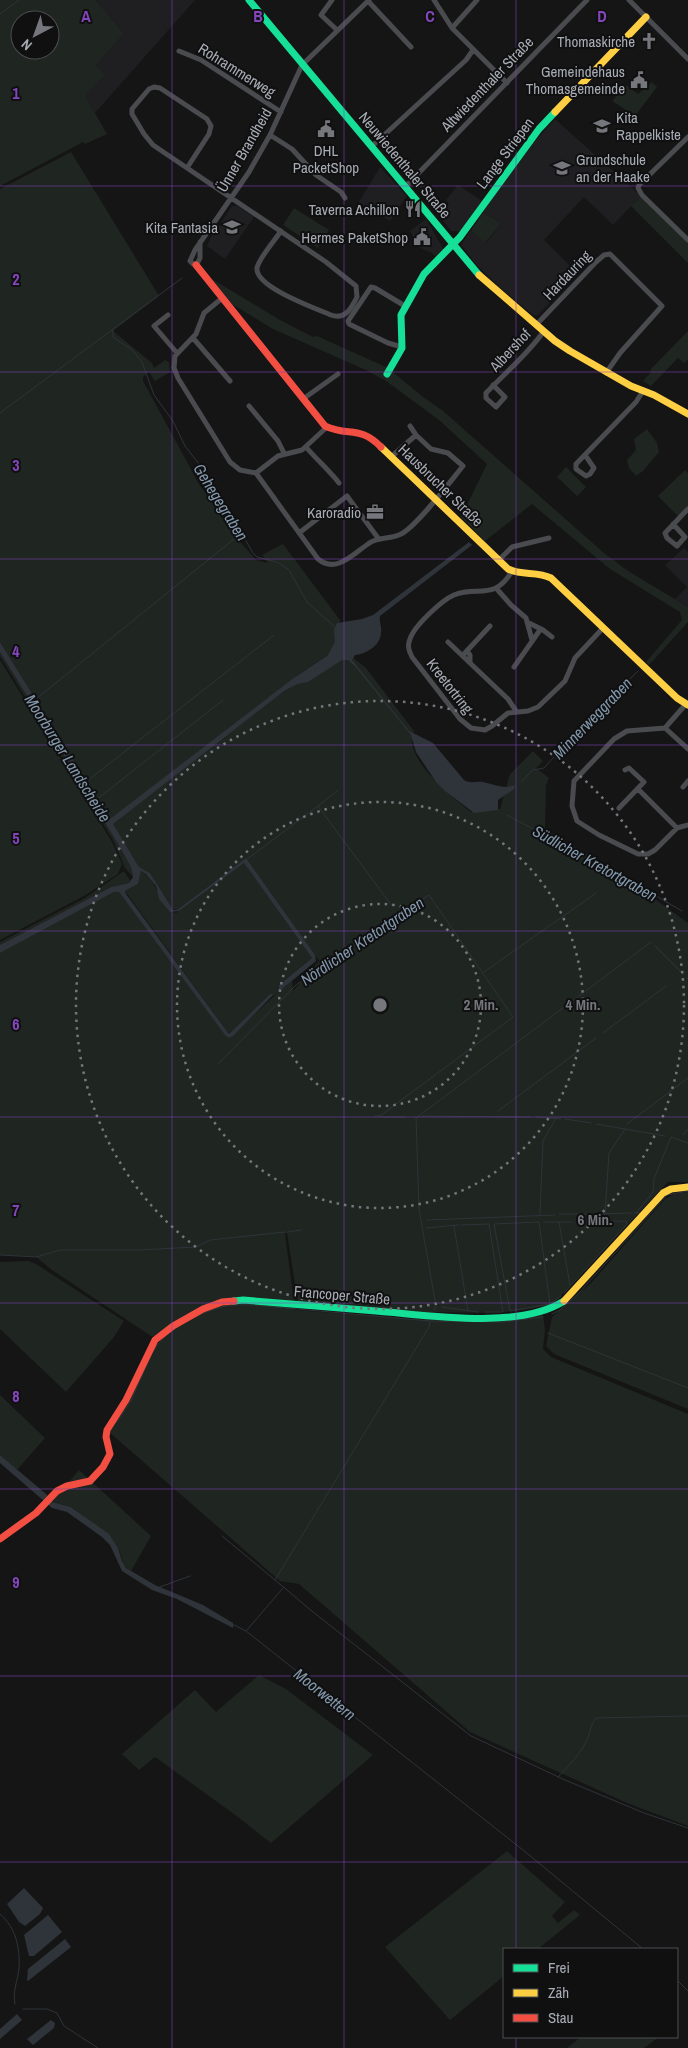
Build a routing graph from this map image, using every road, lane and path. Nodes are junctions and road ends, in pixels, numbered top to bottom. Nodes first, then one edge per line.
1 (249, 0) edge
2 (368, 0) edge
3 (434, 0) edge
4 (477, 0) edge
5 (587, 0) edge
6 (629, 0) edge
7 (331, 1) edge
8 (646, 17) junction
9 (452, 28) junction
10 (337, 30) junction
11 (411, 47) dead end
12 (179, 50) dead end
13 (473, 50) junction
14 (687, 56) edge
15 (302, 65) junction
16 (507, 83) junction
17 (281, 112) junction
18 (270, 135) junction
19 (688, 136) edge
20 (372, 147) junction
21 (187, 168) junction
22 (406, 186) junction
23 (232, 198) junction
24 (345, 198) dead end
25 (281, 231) junction
26 (688, 240) edge
27 (200, 242) junction
28 (454, 245) junction
29 (196, 265) junction
30 (221, 299) junction
31 (405, 306) junction
32 (168, 315) dead end
33 (536, 325) junction
34 (544, 331) junction
35 (193, 338) junction
36 (402, 347) junction
37 (177, 353) junction
38 (607, 371) junction
39 (338, 374) dead end
40 (387, 374) dead end
41 (230, 381) dead end
42 (494, 385) dead end
43 (643, 391) junction
44 (303, 399) junction
45 (249, 406) dead end
46 (688, 414) edge
47 (688, 418) edge
48 (410, 426) dead end
49 (327, 427) junction
50 (416, 435) junction
51 (306, 447) junction
52 (284, 454) junction
53 (584, 455) dead end
54 (391, 457) junction
55 (256, 473) junction
56 (339, 483) dead end
57 (436, 500) junction
58 (688, 509) edge
59 (673, 524) dead end
60 (300, 534) junction
61 (378, 538) junction
62 (549, 538) dead end
63 (499, 560) junction
64 (512, 571) junction
65 (496, 588) junction
66 (528, 623) junction
67 (490, 626) dead end
68 (604, 628) junction
69 (540, 630) junction
70 (552, 638) dead end
71 (532, 640) junction
72 (448, 642) dead end
73 (465, 653) junction
74 (514, 667) dead end
75 (687, 704) edge
76 (516, 711) junction
77 (665, 728) junction
78 (688, 749) edge
79 (625, 770) dead end
80 (688, 781) edge
81 (683, 787) dead end
82 (638, 789) junction
83 (619, 808) dead end
84 (688, 825) edge
85 (677, 828) junction
86 (688, 1187) edge
87 (0, 1539) edge

1 - 15 street, Neuwiedenthaler Straße
2 - 10 street
2 - 11 street
3 - 9 street
4 - 9 street
5 - 16 street, Altwiedenthaler Straße
6 - 8 street
7 - 10 street
8 - 14 street
8 - 28 street, Lange Striepen
9 - 13 street
10 - 15 street
12 - 17 street, Rohrammerweg
13 - 16 street
13 - 20 street
15 - 17 street, Ünner Brandheid
15 - 20 street, Neuwiedenthaler Straße
16 - 22 street, Altwiedenthaler Straße
17 - 18 street, Ünner Brandheid
18 - 23 street, Ünner Brandheid
18 - 24 street
19 - 26 street
20 - 22 street, Neuwiedenthaler Straße
21 - 21 street
21 - 23 street
22 - 28 street, Neuwiedenthaler Straße
23 - 25 street
23 - 27 street, Ünner Brandheid
25 - 25 street
27 - 29 street, Ünner Brandheid
27 - 29 street, Ünner Brandheid
28 - 31 street, Lange Striepen
28 - 33 street, Neuwiedenthaler Straße
29 - 30 street
30 - 35 street
30 - 44 street
31 - 36 street
31 - 36 street
32 - 37 street
33 - 34 street, Neuwiedenthaler Straße
33 - 38 street, Hardauring
34 - 38 street, Neuwiedenthaler Straße
34 - 42 street, Albershof
35 - 37 street
35 - 41 street
36 - 40 street
37 - 55 street
38 - 43 street, Neuwiedenthaler Straße
39 - 44 street
43 - 46 street, Neuwiedenthaler Straße
43 - 47 street, Neuwiedenthaler Straße
43 - 53 street
44 - 49 street
45 - 52 street
48 - 50 street
49 - 51 street
49 - 54 street, Hausbrucher Straße
50 - 54 street
50 - 57 street
51 - 52 street
51 - 56 street
52 - 55 street
54 - 57 street, Hausbrucher Straße
55 - 60 street
57 - 61 street
57 - 63 street, Hausbrucher Straße
58 - 59 street
60 - 61 street
60 - 61 street
62 - 63 street
63 - 64 street, Hausbrucher Straße
64 - 65 street
64 - 68 street
65 - 66 street
65 - 76 street, Kreetortring
66 - 69 street
66 - 71 street
67 - 73 street
68 - 75 street
68 - 76 street, Kreetortring
69 - 70 street
69 - 71 street
71 - 74 street
72 - 73 street
73 - 76 street
75 - 77 street
77 - 78 street
77 - 85 street
79 - 82 street
80 - 81 street
82 - 83 street
82 - 85 street
84 - 85 street
86 - 87 street, Francoper Straße

